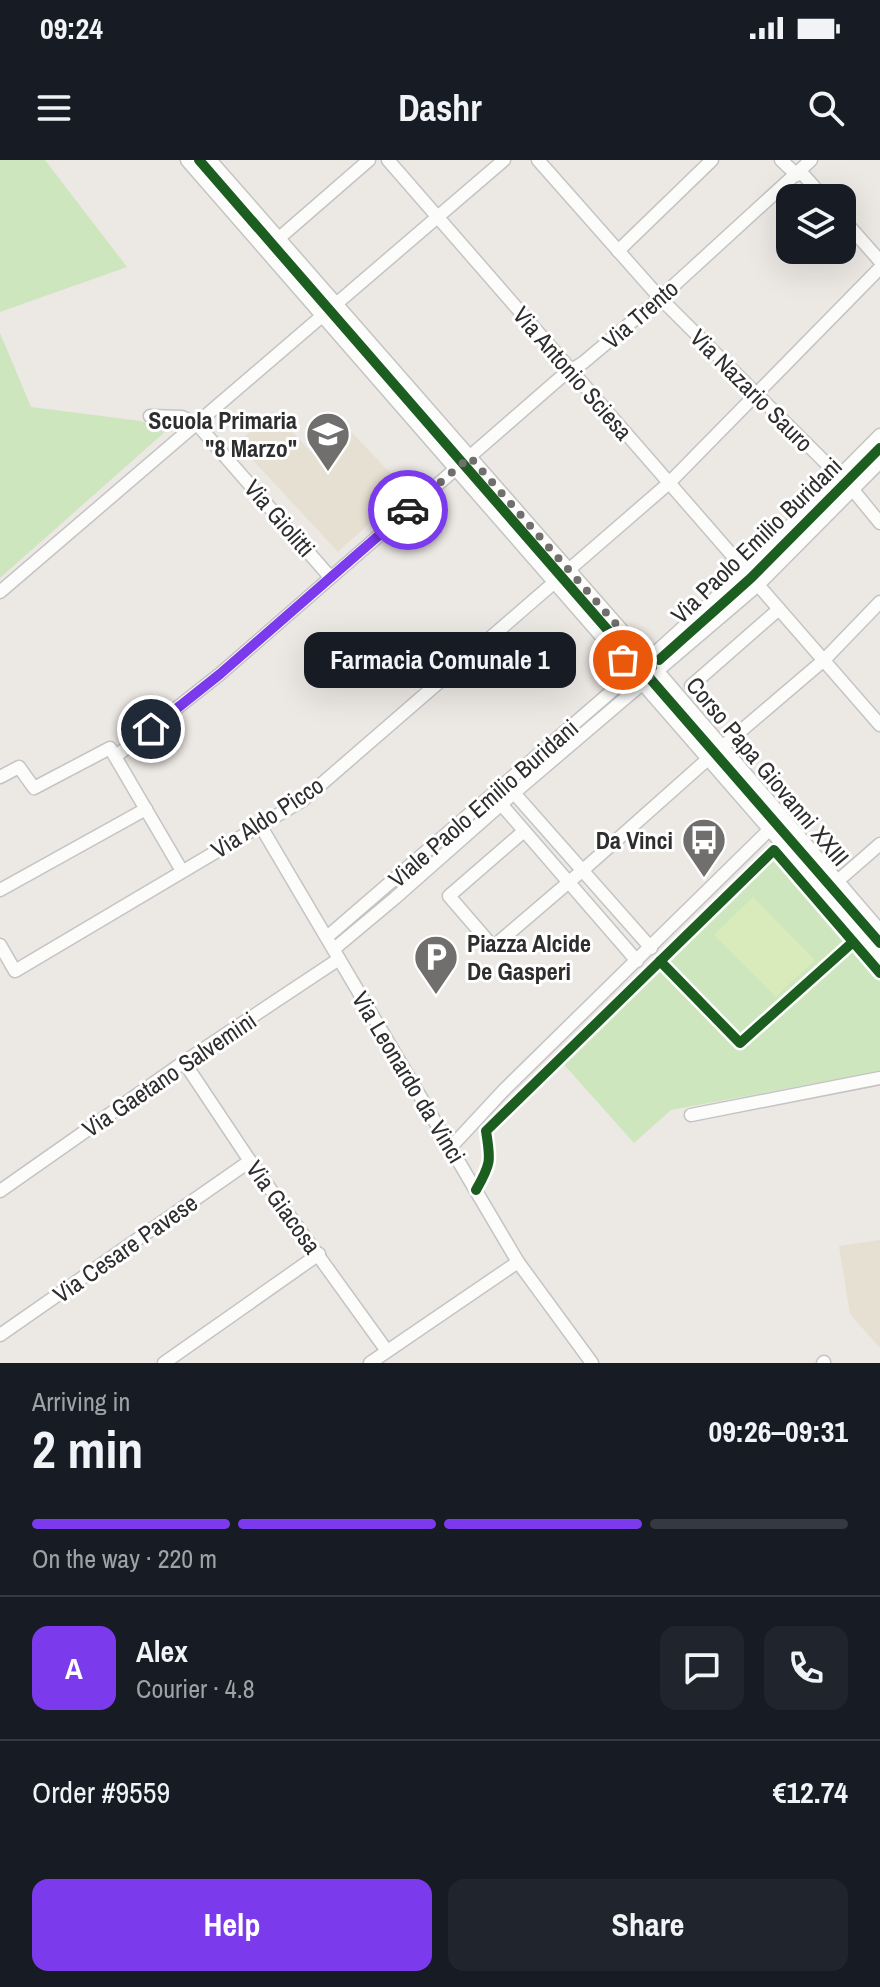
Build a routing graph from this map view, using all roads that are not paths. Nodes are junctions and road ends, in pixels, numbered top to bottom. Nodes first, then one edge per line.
1 (188, 160) edge
2 (209, 160) edge
3 (369, 160) edge
4 (388, 160) edge
5 (504, 160) edge
6 (538, 160) edge
7 (712, 160) edge
8 (781, 160) edge
9 (811, 160) edge
10 (798, 173) junction
11 (809, 184) edge
12 (438, 217) junction
13 (856, 234) edge
14 (278, 239) junction
15 (618, 251) junction
16 (880, 261) edge
17 (880, 268) edge
18 (660, 298) junction
19 (336, 305) junction
20 (324, 316) junction
21 (571, 370) junction
22 (755, 394) junction
23 (150, 416) dead end
24 (197, 424) junction
25 (880, 435) edge
26 (880, 462) edge
27 (463, 463) junction
28 (839, 477) junction
29 (669, 483) junction
30 (853, 490) junction
31 (880, 523) edge
32 (568, 570) junction
33 (745, 571) junction
34 (330, 577) junction
35 (555, 582) junction
36 (758, 585) junction
37 (0, 592) edge
38 (880, 602) edge
39 (779, 609) junction
40 (824, 660) junction
41 (652, 665) junction
42 (638, 677) junction
43 (691, 686) dead end
44 (880, 725) edge
45 (721, 748) junction
46 (113, 752) junction
47 (709, 758) junction
48 (0, 777) edge
49 (514, 793) junction
50 (501, 804) junction
51 (146, 809) junction
52 (260, 825) junction
53 (770, 829) junction
54 (524, 831) junction
55 (880, 844) edge
56 (583, 870) junction
57 (182, 871) junction
58 (568, 882) junction
59 (830, 887) junction
60 (0, 890) edge
61 (880, 932) edge
62 (0, 945) edge
63 (333, 948) junction
64 (651, 948) junction
65 (880, 955) edge
66 (4, 960) edge
67 (637, 961) junction
68 (184, 1062) junction
69 (880, 1078) edge
70 (691, 1115) dead end
71 (451, 1147) junction
72 (250, 1161) junction
73 (0, 1191) edge
74 (319, 1254) junction
75 (518, 1262) junction
76 (0, 1335) edge
77 (387, 1351) junction
78 (164, 1363) edge
79 (370, 1363) edge
80 (592, 1363) edge

1 - 20 street
2 - 14 street
3 - 14 street
4 - 12 street, Via Antonio Sciesa
5 - 12 street
6 - 15 street, Via Nazario Sauro
7 - 15 street
8 - 10 street
9 - 10 street, Via Trento
10 - 11 street
10 - 18 street, Via Trento
12 - 19 street
12 - 21 street, Via Antonio Sciesa
13 - 16 street
14 - 19 street
15 - 18 street, Via Nazario Sauro
17 - 22 street, Via Aldo Picco
18 - 21 street, Via Trento
18 - 22 street, Via Nazario Sauro
19 - 20 street
19 - 27 street
20 - 24 street
20 - 27 street
21 - 27 street, Via Trento
21 - 29 street, Via Antonio Sciesa
22 - 28 street, Via Nazario Sauro
22 - 29 street, Via Aldo Picco
23 - 24 street
24 - 34 street, Via Giolitti
24 - 37 street
25 - 28 street, Viale Paolo Emilio Buridani
26 - 30 street, Via Paolo Emilio Buridani
27 - 32 street, Corso Papa Giovanni XXIII
27 - 34 street, Via Trento
27 - 35 street, Corso Papa Giovanni XXIII
28 - 30 street, Via Nazario Sauro
28 - 33 street, Viale Paolo Emilio Buridani
29 - 32 street, Via Aldo Picco
29 - 33 street, Via Antonio Sciesa
30 - 31 street, Via Nazario Sauro
30 - 36 street, Via Paolo Emilio Buridani
32 - 35 street, Via Aldo Picco
32 - 41 street, Corso Papa Giovanni XXIII
33 - 36 street, Via Antonio Sciesa
33 - 41 street, Viale Paolo Emilio Buridani
34 - 46 street, Via Trento
35 - 42 street, Corso Papa Giovanni XXIII
35 - 52 street, Via Aldo Picco
36 - 39 street, Via Antonio Sciesa
36 - 41 street, Viale Paolo Emilio Buridani
38 - 40 street
39 - 40 street, Via Antonio Sciesa
39 - 43 street
40 - 44 street, Via Antonio Sciesa
40 - 45 street
41 - 42 street, Viale Paolo Emilio Buridani
41 - 45 street, Corso Papa Giovanni XXIII
42 - 47 street, Corso Papa Giovanni XXIII
42 - 49 street, Viale Paolo Emilio Buridani
42 - 63 street, Viale Paolo Emilio Buridani
45 - 47 street
45 - 59 street, Corso Papa Giovanni XXIII
46 - 48 street, Via Trento
46 - 51 street
47 - 53 street, Corso Papa Giovanni XXIII
47 - 56 street
49 - 50 street, Viale Paolo Emilio Buridani
49 - 56 street
50 - 54 street
50 - 63 street, Viale Paolo Emilio Buridani
51 - 57 street
51 - 60 street
52 - 57 street, Via Aldo Picco
52 - 63 street, Via Leonardo da Vinci
53 - 59 street, Corso Papa Giovanni XXIII
53 - 64 street
54 - 58 street
54 - 58 street
55 - 59 street
56 - 58 street
56 - 64 street
57 - 66 street, Via Aldo Picco
58 - 67 street
59 - 61 street, Corso Papa Giovanni XXIII
59 - 65 street, Corso Papa Giovanni XXIII
62 - 66 street, Via Aldo Picco
63 - 68 street, Via Gaetano Salvemini
63 - 71 street, Via Leonardo da Vinci
64 - 67 street
67 - 71 street
68 - 72 street, Via Giacosa
68 - 73 street, Via Gaetano Salvemini
69 - 70 street
71 - 75 street, Via Leonardo da Vinci
72 - 74 street, Via Giacosa
72 - 76 street, Via Cesare Pavese
74 - 77 street, Via Giacosa
74 - 78 street
75 - 77 street
75 - 80 street, Via Leonardo da Vinci
77 - 79 street

